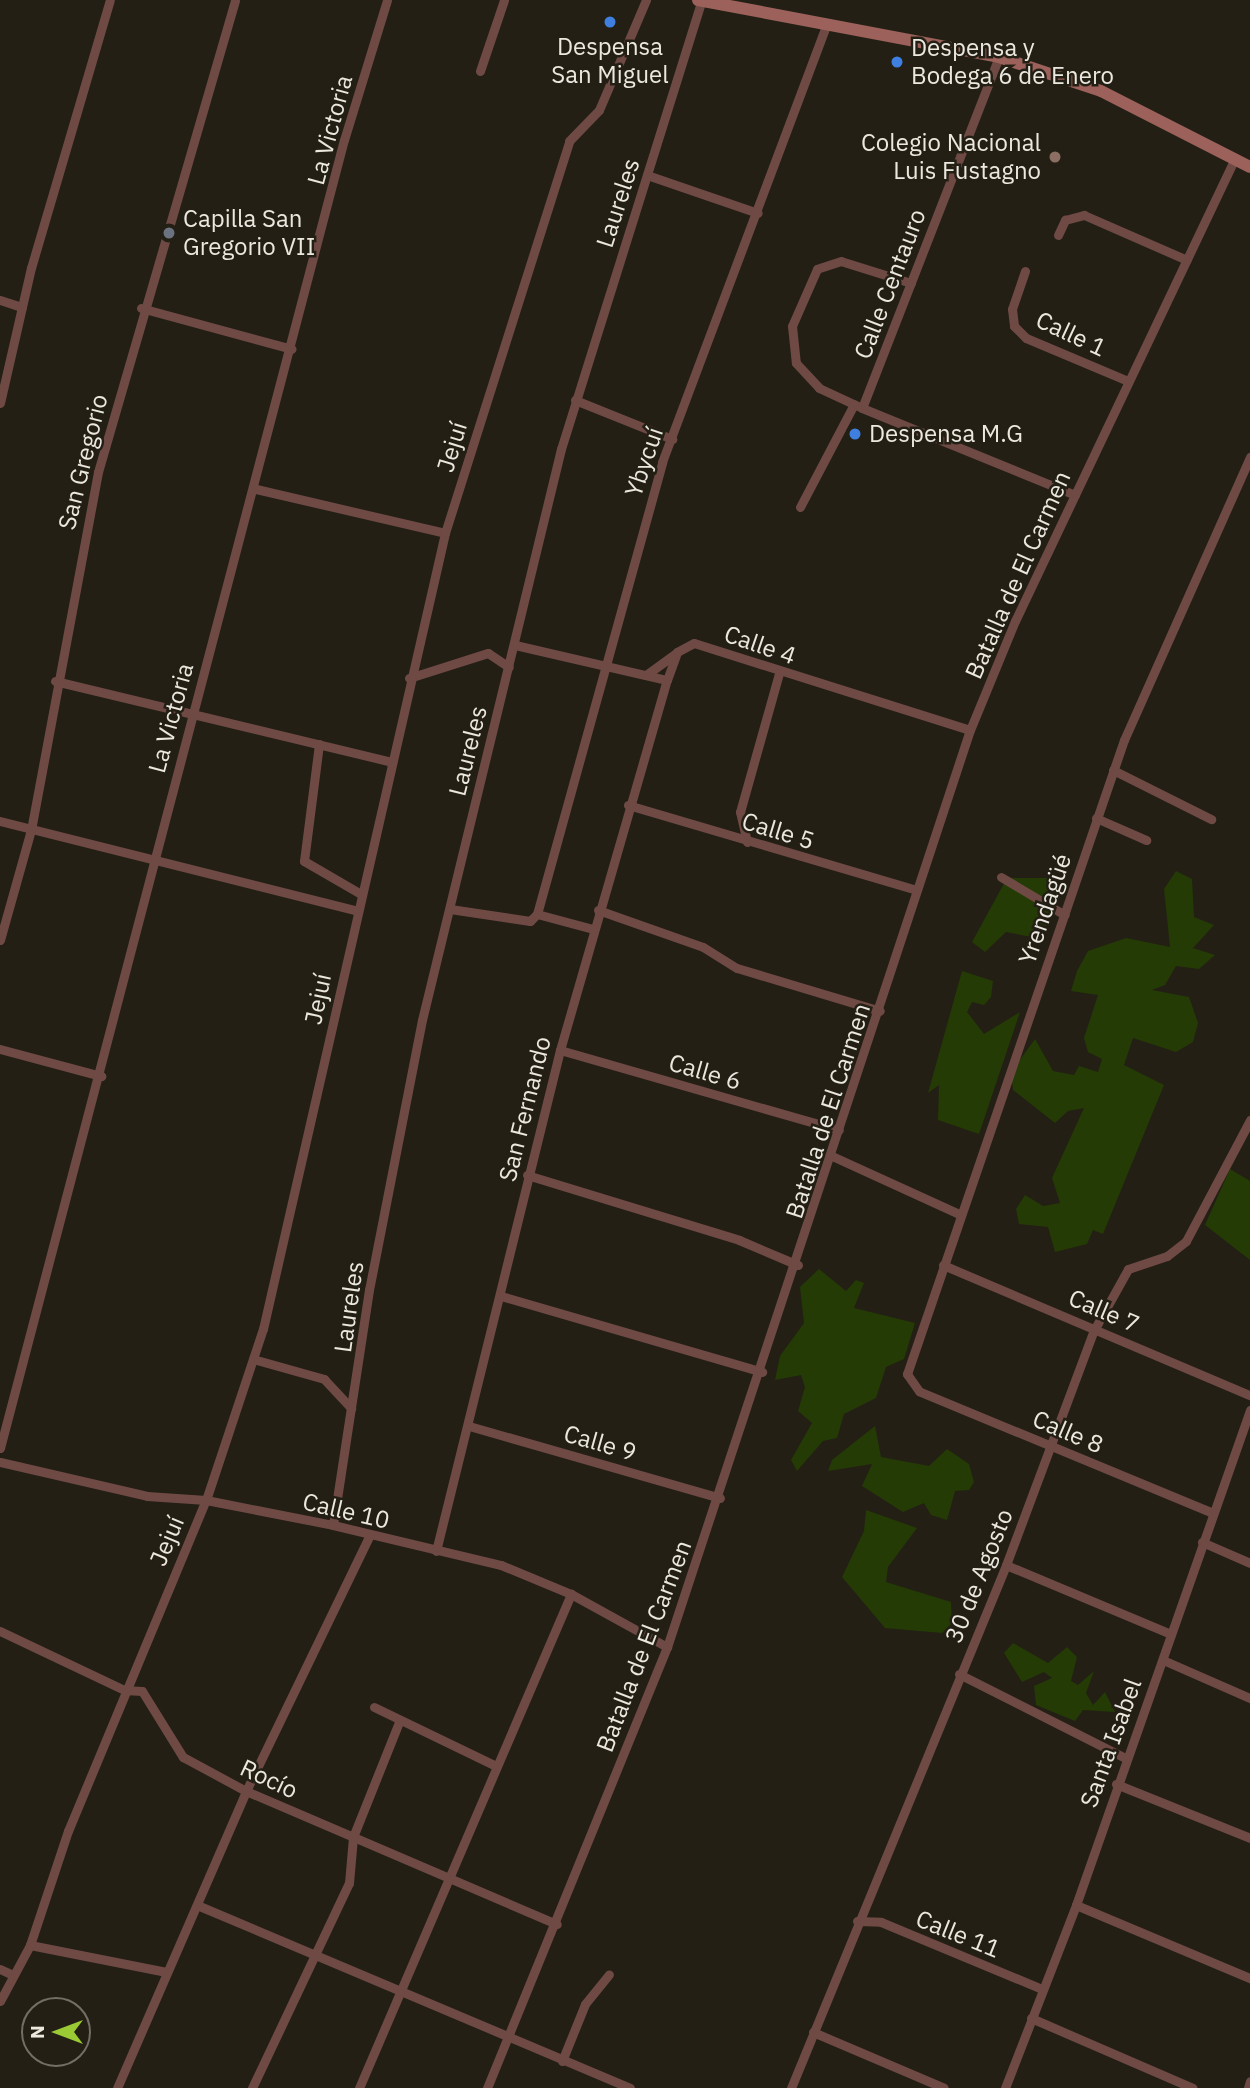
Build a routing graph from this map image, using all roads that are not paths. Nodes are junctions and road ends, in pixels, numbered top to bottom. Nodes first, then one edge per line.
1 (110, 0) edge
2 (235, 0) edge
3 (387, 0) edge
4 (504, 0) edge
5 (646, 0) edge
6 (700, 0) edge
7 (826, 26) junction
8 (999, 57) junction
9 (480, 71) dead end
10 (1235, 158) junction
11 (1250, 167) edge
12 (647, 175) junction
13 (758, 213) junction
14 (1058, 235) dead end
15 (1187, 260) junction
16 (1025, 271) dead end
17 (911, 283) junction
18 (0, 300) edge
19 (22, 307) junction
20 (141, 308) junction
21 (292, 349) junction
22 (1128, 381) junction
23 (575, 400) junction
24 (0, 403) edge
25 (858, 406) junction
26 (672, 439) junction
27 (1250, 457) edge
28 (256, 489) junction
29 (1075, 495) junction
30 (800, 507) dead end
31 (445, 533) junction
32 (514, 645) junction
33 (677, 652) junction
34 (605, 665) junction
35 (509, 667) junction
36 (779, 673) junction
37 (646, 675) junction
38 (409, 678) junction
39 (667, 680) junction
40 (55, 681) junction
41 (192, 713) junction
42 (970, 730) junction
43 (319, 744) junction
44 (392, 762) junction
45 (1113, 771) junction
46 (628, 805) junction
47 (1096, 818) junction
48 (1211, 819) dead end
49 (0, 821) edge
50 (31, 830) junction
51 (1146, 840) dead end
52 (747, 842) junction
53 (152, 861) junction
54 (1002, 877) dead end
55 (917, 890) junction
56 (361, 894) junction
57 (450, 909) junction
58 (598, 910) junction
59 (357, 911) junction
60 (1065, 915) junction
61 (534, 917) junction
62 (593, 929) junction
63 (0, 940) edge
64 (880, 1011) junction
65 (0, 1049) edge
66 (559, 1050) junction
67 (101, 1076) junction
68 (1250, 1120) edge
69 (839, 1130) junction
70 (832, 1156) junction
71 (527, 1175) junction
72 (960, 1214) junction
73 (797, 1265) junction
74 (943, 1265) junction
75 (501, 1296) junction
76 (1093, 1332) junction
77 (253, 1359) junction
78 (762, 1372) junction
79 (909, 1384) joint
80 (1250, 1395) edge
81 (351, 1408) junction
82 (1250, 1410) edge
83 (1248, 1423) edge
84 (469, 1426) junction
85 (1050, 1445) junction
86 (0, 1448) edge
87 (0, 1462) edge
88 (720, 1498) junction
89 (206, 1500) junction
90 (1213, 1513) junction
91 (332, 1525) junction
92 (369, 1536) junction
93 (1202, 1542) junction
94 (436, 1551) junction
95 (1250, 1563) edge
96 (1006, 1565) junction
97 (571, 1594) junction
98 (0, 1631) edge
99 (1171, 1634) junction
100 (667, 1647) junction
101 (1163, 1660) junction
102 (958, 1674) junction
103 (124, 1690) junction
104 (1250, 1698) edge
105 (374, 1707) dead end
106 (399, 1722) junction
107 (1127, 1759) junction
108 (494, 1765) junction
109 (1116, 1784) junction
110 (246, 1791) junction
111 (353, 1837) junction
112 (1250, 1838) edge
113 (444, 1879) junction
114 (197, 1905) junction
115 (1076, 1905) junction
116 (857, 1921) junction
117 (556, 1924) junction
118 (30, 1945) junction
119 (313, 1954) junction
120 (0, 1969) edge
121 (166, 1972) junction
122 (608, 1974) dead end
123 (12, 1975) junction
124 (1250, 1978) edge
125 (1042, 1989) junction
126 (399, 1992) junction
127 (0, 2001) edge
128 (1031, 2018) junction
129 (813, 2032) junction
130 (508, 2040) junction
131 (562, 2061) junction
132 (1250, 2081) edge
133 (117, 2088) edge
134 (252, 2088) edge
135 (359, 2088) edge
136 (486, 2088) edge
137 (630, 2088) edge
138 (791, 2088) edge
139 (944, 2088) edge
140 (1005, 2088) edge
141 (1193, 2088) edge
142 (1248, 2088) edge

1 - 19 street
2 - 20 street, San Gregorio
3 - 21 street, La Victoria
4 - 9 street
5 - 31 street, Jejuí
6 - 7 main road
6 - 12 street, Laureles
7 - 8 main road
7 - 13 street, Ybycuí
8 - 10 main road
8 - 17 street, Calle Centauro
10 - 11 main road
10 - 15 street, Batalla de El Carmen
12 - 13 street
12 - 23 street, Laureles
13 - 26 street, Ybycuí
14 - 15 street
15 - 22 street, Batalla de El Carmen
16 - 22 street, Calle 1
17 - 25 street, Calle Centauro
17 - 25 street
18 - 19 street
19 - 24 street
20 - 21 street
20 - 40 street, San Gregorio
21 - 28 street, La Victoria
22 - 29 street, Batalla de El Carmen
23 - 26 street
23 - 32 street, Laureles
25 - 29 street
25 - 30 street, Calle Centauro
26 - 34 street, Ybycuí
27 - 45 street, Yrendagüé
28 - 31 street
28 - 41 street, La Victoria
29 - 42 street, Batalla de El Carmen
31 - 38 street, Jejuí
32 - 34 street
32 - 35 street, Laureles
33 - 36 street, Calle 4
33 - 37 street
33 - 39 street
34 - 37 street
34 - 61 street, Ybycuí
35 - 38 street
35 - 57 street, Laureles
36 - 42 street, Calle 4
36 - 52 street
37 - 39 street
38 - 44 street, Jejuí
39 - 46 street, San Fernando
40 - 41 street
40 - 50 street, San Gregorio
41 - 43 street
41 - 53 street, La Victoria
42 - 55 street, Batalla de El Carmen
43 - 44 street
43 - 56 street
44 - 56 street, Jejuí
45 - 47 street, Yrendagüé
45 - 48 street
46 - 52 street, Calle 5
46 - 58 street, San Fernando
47 - 51 street
47 - 60 street, Yrendagüé
49 - 50 street
50 - 53 street
50 - 63 street, San Gregorio
52 - 55 street, Calle 5
53 - 59 street
53 - 67 street, La Victoria
54 - 60 street
55 - 64 street, Batalla de El Carmen
56 - 59 street, Jejuí
57 - 61 street
57 - 81 street, Laureles
58 - 62 street, San Fernando
58 - 64 street
59 - 77 street, Jejuí
60 - 72 street, Yrendagüé
61 - 62 street
62 - 66 street, San Fernando
64 - 69 street, Batalla de El Carmen
65 - 67 street
66 - 69 street, Calle 6
66 - 71 street, San Fernando
67 - 86 street, La Victoria
68 - 76 street, 30 de Agosto
69 - 70 street, Batalla de El Carmen
70 - 72 street
70 - 73 street, Batalla de El Carmen
71 - 73 street
71 - 75 street, San Fernando
72 - 74 street, Yrendagüé
73 - 78 street, Batalla de El Carmen
74 - 76 street, Calle 7
74 - 79 street, Yrendagüé
75 - 78 street
75 - 84 street, San Fernando
76 - 80 street, Calle 7
76 - 85 street, 30 de Agosto
77 - 81 street
77 - 89 street, Jejuí
78 - 88 street, Batalla de El Carmen
79 - 85 street, Calle 8
81 - 91 street, Laureles
82 - 83 street, Santa Isabel
83 - 90 street, Santa Isabel
84 - 88 street, Calle 9
84 - 94 street, San Fernando
85 - 90 street, Calle 8
85 - 96 street, 30 de Agosto
87 - 89 street, Calle 10
88 - 100 street, Batalla de El Carmen
89 - 91 street, Calle 10
89 - 103 street, Jejuí
90 - 93 street, Santa Isabel
91 - 92 street, Calle 10
92 - 94 street, Calle 10
92 - 110 street
93 - 95 street
93 - 99 street, Santa Isabel
94 - 97 street, Calle 10
96 - 99 street
96 - 102 street, 30 de Agosto
97 - 100 street, Calle 10
97 - 108 street
98 - 103 street, Rocío
99 - 101 street, Santa Isabel
100 - 117 street, Batalla de El Carmen
101 - 104 street
101 - 107 street, Santa Isabel
102 - 107 street
102 - 116 street, 30 de Agosto
103 - 110 street, Rocío
103 - 118 street, Jejuí
105 - 106 street
106 - 108 street
106 - 111 street
107 - 109 street, Santa Isabel
108 - 113 street
109 - 112 street
109 - 115 street, Santa Isabel
110 - 111 street, Rocío
110 - 114 street
111 - 113 street, Rocío
111 - 119 street
113 - 117 street, Rocío
113 - 126 street
114 - 119 street
114 - 121 street
115 - 124 street
115 - 125 street, Santa Isabel
116 - 125 street, Calle 11
116 - 129 street, 30 de Agosto
117 - 130 street, Batalla de El Carmen
118 - 121 street
118 - 123 street, Jejuí
119 - 126 street
119 - 134 street
120 - 123 street
121 - 133 street
122 - 131 street
123 - 127 street, Jejuí
125 - 128 street, Santa Isabel
126 - 130 street
126 - 135 street
128 - 140 street, Santa Isabel
128 - 141 street
129 - 138 street, 30 de Agosto
129 - 139 street
130 - 131 street
130 - 136 street, Batalla de El Carmen
131 - 137 street
132 - 142 street

